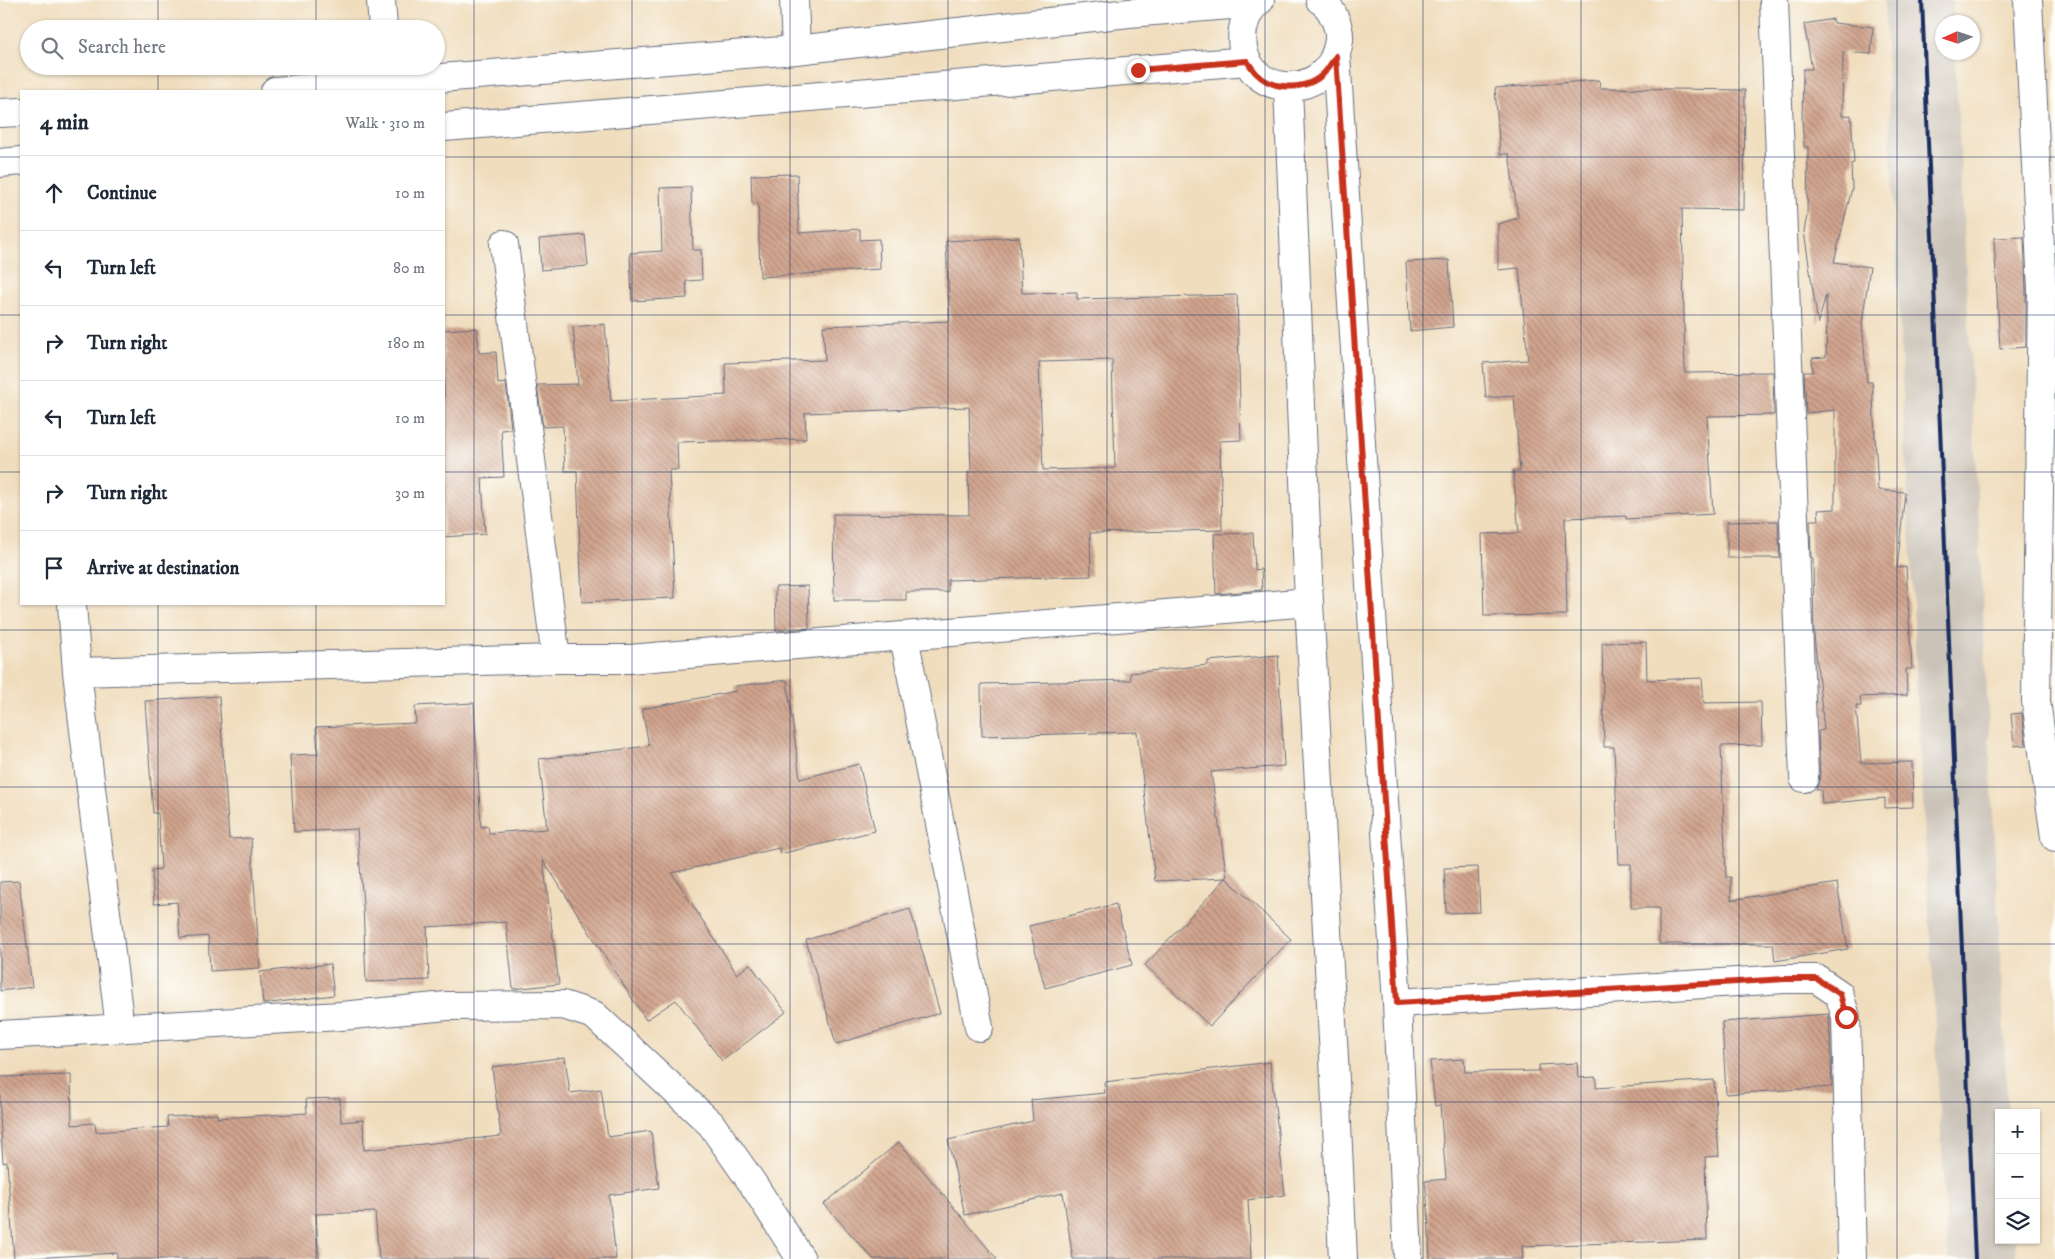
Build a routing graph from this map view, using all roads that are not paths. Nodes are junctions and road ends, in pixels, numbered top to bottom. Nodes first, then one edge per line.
1 (381, 0) edge
2 (794, 0) edge
3 (1320, 0) edge
4 (1774, 0) edge
5 (2028, 0) edge
6 (1258, 1) edge
7 (382, 20) edge
8 (796, 50) junction
9 (1336, 56) junction
10 (1247, 61) junction
11 (445, 70) edge
12 (379, 75) edge
13 (1288, 87) junction
14 (281, 90) edge
15 (20, 112) edge
16 (0, 113) edge
17 (445, 127) edge
18 (20, 161) edge
19 (0, 163) edge
20 (504, 244) dead end
21 (1309, 602) junction
22 (72, 605) edge
23 (904, 636) junction
24 (556, 659) junction
25 (77, 672) junction
26 (1804, 778) dead end
27 (2055, 837) edge
28 (1397, 1003) junction
29 (120, 1028) junction
30 (979, 1028) dead end
31 (0, 1035) edge
32 (801, 1259) edge
33 (1343, 1259) edge
34 (1408, 1259) edge
35 (1852, 1259) edge

1 - 7 street
2 - 8 street
3 - 9 street
4 - 26 street
5 - 27 street
6 - 8 street
6 - 10 street
8 - 11 street
9 - 13 street
9 - 28 street
10 - 13 street
10 - 17 street
12 - 14 street
13 - 21 street
15 - 16 street
18 - 19 street
20 - 24 street
21 - 23 street
21 - 33 street
22 - 25 street
23 - 24 street
23 - 30 street
24 - 25 street
25 - 29 street
28 - 34 street
28 - 35 street
29 - 31 street
29 - 32 street

